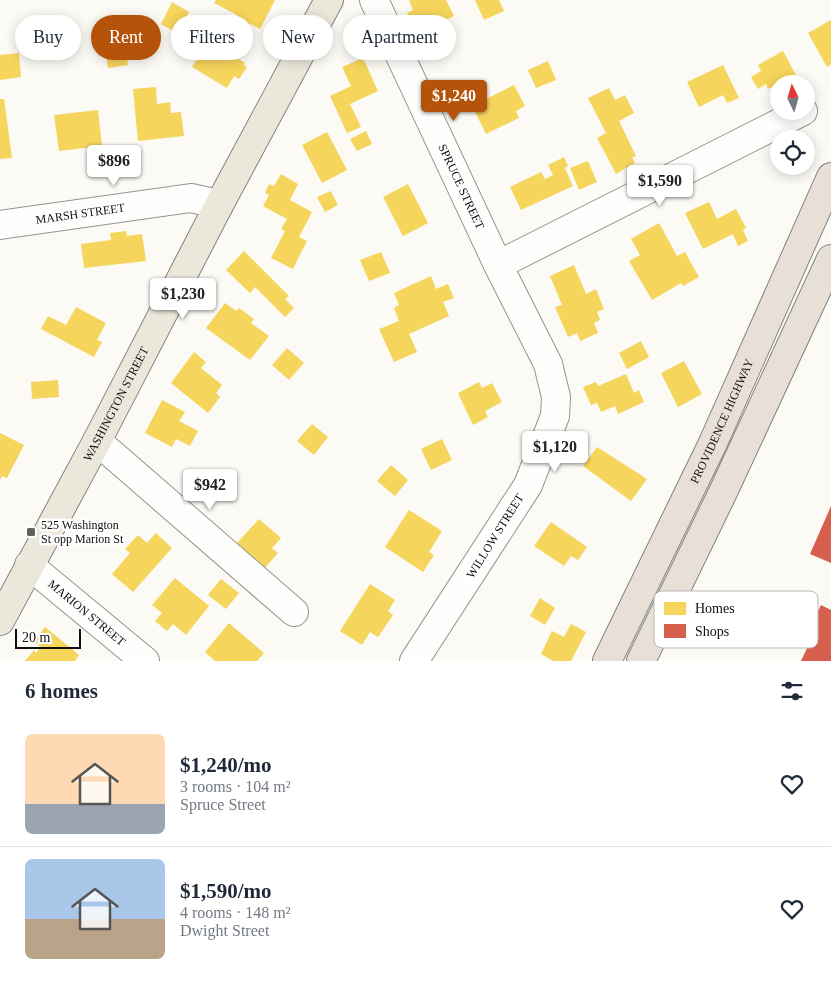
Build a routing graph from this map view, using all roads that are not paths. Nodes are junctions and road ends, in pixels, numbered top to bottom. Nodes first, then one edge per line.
1 (329, 0) edge
2 (374, 0) edge
3 (786, 120) edge
4 (831, 177) edge
5 (218, 206) junction
6 (0, 225) edge
7 (831, 259) edge
8 (498, 265) junction
9 (98, 441) junction
10 (29, 565) junction
11 (675, 591) edge
12 (294, 612) dead end
13 (0, 621) edge
14 (654, 634) edge
15 (145, 661) edge
16 (414, 661) edge
17 (607, 661) edge
18 (641, 661) edge

1 - 5 main road, WASHINGTON STREET
2 - 8 street, SPRUCE STREET
3 - 8 street
4 - 17 highway, PROVIDENCE HIGHWAY
5 - 6 street, MARSH STREET
5 - 9 main road, WASHINGTON STREET
7 - 11 highway
8 - 16 street, WILLOW STREET
9 - 10 main road, WASHINGTON STREET
9 - 12 street
10 - 13 main road, WASHINGTON STREET
10 - 15 street, MARION STREET
14 - 18 highway

